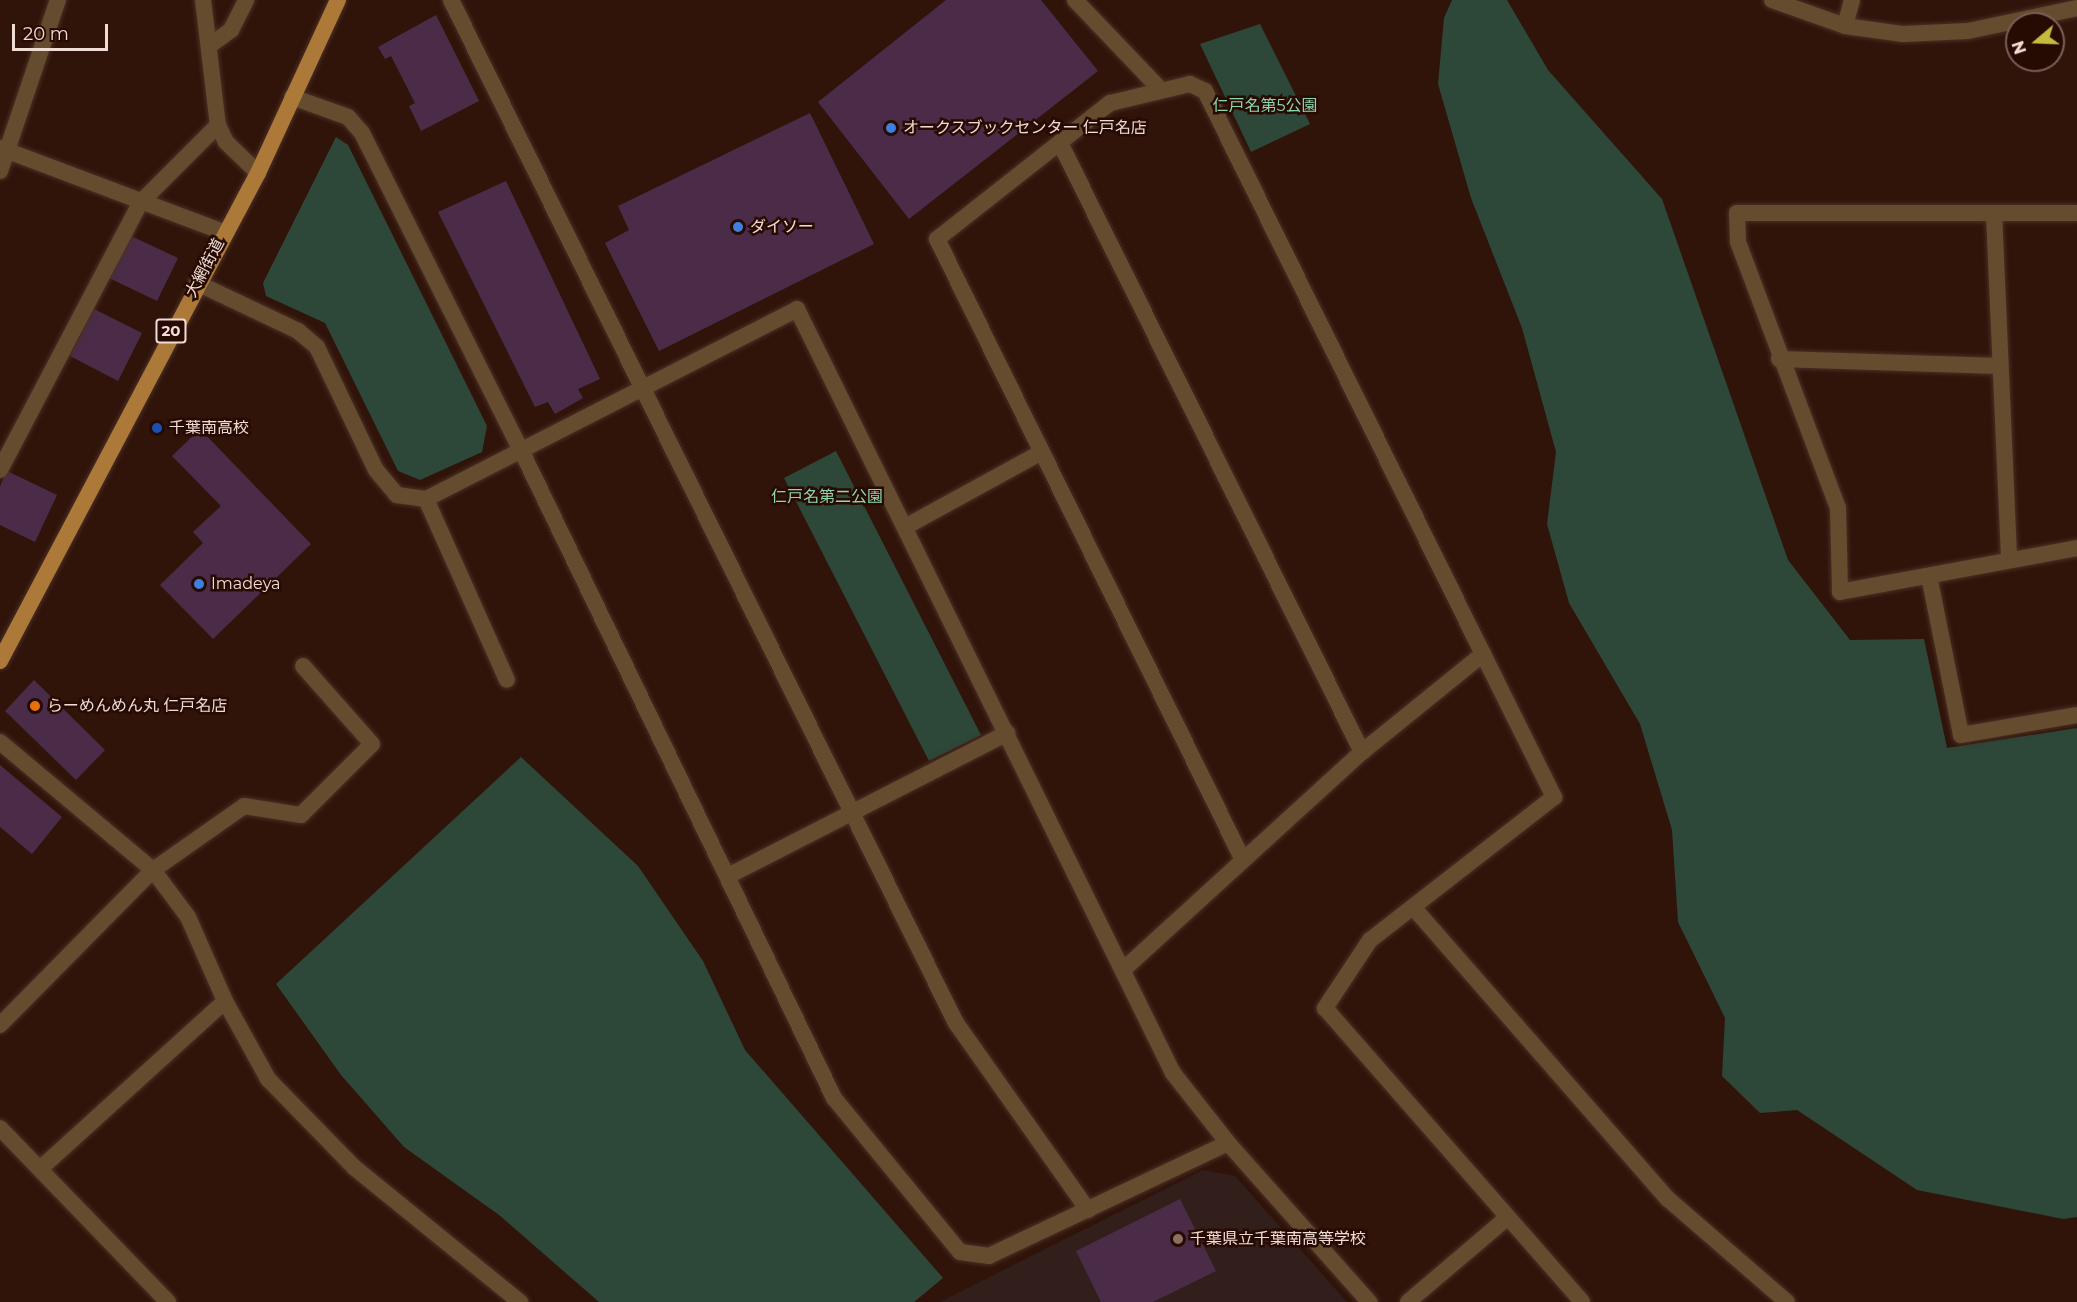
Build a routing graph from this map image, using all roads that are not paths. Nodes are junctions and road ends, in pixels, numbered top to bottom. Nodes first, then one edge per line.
1 (57, 0) edge
2 (203, 0) edge
3 (246, 0) edge
4 (338, 0) edge
5 (451, 0) edge
6 (1075, 0) edge
7 (1772, 0) edge
8 (1852, 0) edge
9 (2077, 8) edge
10 (1845, 26) junction
11 (209, 46) junction
12 (1160, 88) junction
13 (292, 97) junction
14 (218, 125) junction
15 (1060, 143) junction
16 (5, 150) edge
17 (0, 171) edge
18 (258, 173) junction
19 (141, 202) junction
20 (1994, 213) junction
21 (2077, 213) edge
22 (224, 231) junction
23 (197, 284) junction
24 (1779, 359) junction
25 (2000, 366) junction
26 (644, 388) junction
27 (522, 452) junction
28 (1040, 453) junction
29 (0, 470) edge
30 (426, 499) junction
31 (905, 526) junction
32 (2077, 548) edge
33 (2009, 560) junction
34 (1929, 576) junction
35 (1483, 654) junction
36 (0, 661) edge
37 (303, 666) dead end
38 (507, 680) dead end
39 (2077, 715) edge
40 (1008, 733) junction
41 (0, 742) edge
42 (1362, 752) junction
43 (851, 816) junction
44 (1242, 858) junction
45 (153, 870) junction
46 (728, 876) junction
47 (1413, 907) junction
48 (1123, 970) junction
49 (225, 1001) junction
50 (0, 1025) edge
51 (0, 1128) edge
52 (1228, 1143) junction
53 (41, 1168) junction
54 (1088, 1210) junction
55 (1508, 1217) junction
56 (168, 1302) edge
57 (520, 1302) edge
58 (1369, 1302) edge
59 (1408, 1302) edge
60 (1582, 1302) edge
61 (1787, 1302) edge

1 - 16 street
2 - 11 street
3 - 11 street
4 - 13 main road, 大網街道 / 20
5 - 26 street
6 - 12 street
7 - 10 street
8 - 10 street
9 - 10 street
11 - 14 street
12 - 15 street
12 - 35 street
13 - 18 main road, 大網街道 / 20
13 - 27 street
14 - 18 street
14 - 19 street
15 - 28 street
15 - 42 street
16 - 17 street
16 - 19 street
18 - 22 main road, 大網街道 / 20
19 - 22 street
19 - 29 street
20 - 21 street
20 - 24 street
20 - 25 street
22 - 23 main road, 大網街道 / 20
23 - 30 street
23 - 36 main road, 大網街道 / 20
24 - 25 street
24 - 34 street
25 - 33 street
26 - 27 street
26 - 31 street
26 - 43 street
27 - 30 street
27 - 46 street
28 - 31 street
28 - 44 street
30 - 38 street
31 - 40 street
32 - 33 street
33 - 34 street
34 - 39 street
35 - 42 street
35 - 47 street
37 - 45 street
40 - 43 street
40 - 48 street
41 - 45 street
42 - 44 street
43 - 46 street
43 - 54 street
44 - 48 street
45 - 49 street
45 - 50 street
46 - 54 street
47 - 55 street
47 - 61 street
48 - 52 street
49 - 53 street
49 - 57 street
51 - 53 street
52 - 54 street
52 - 58 street
53 - 56 street
55 - 59 street
55 - 60 street

